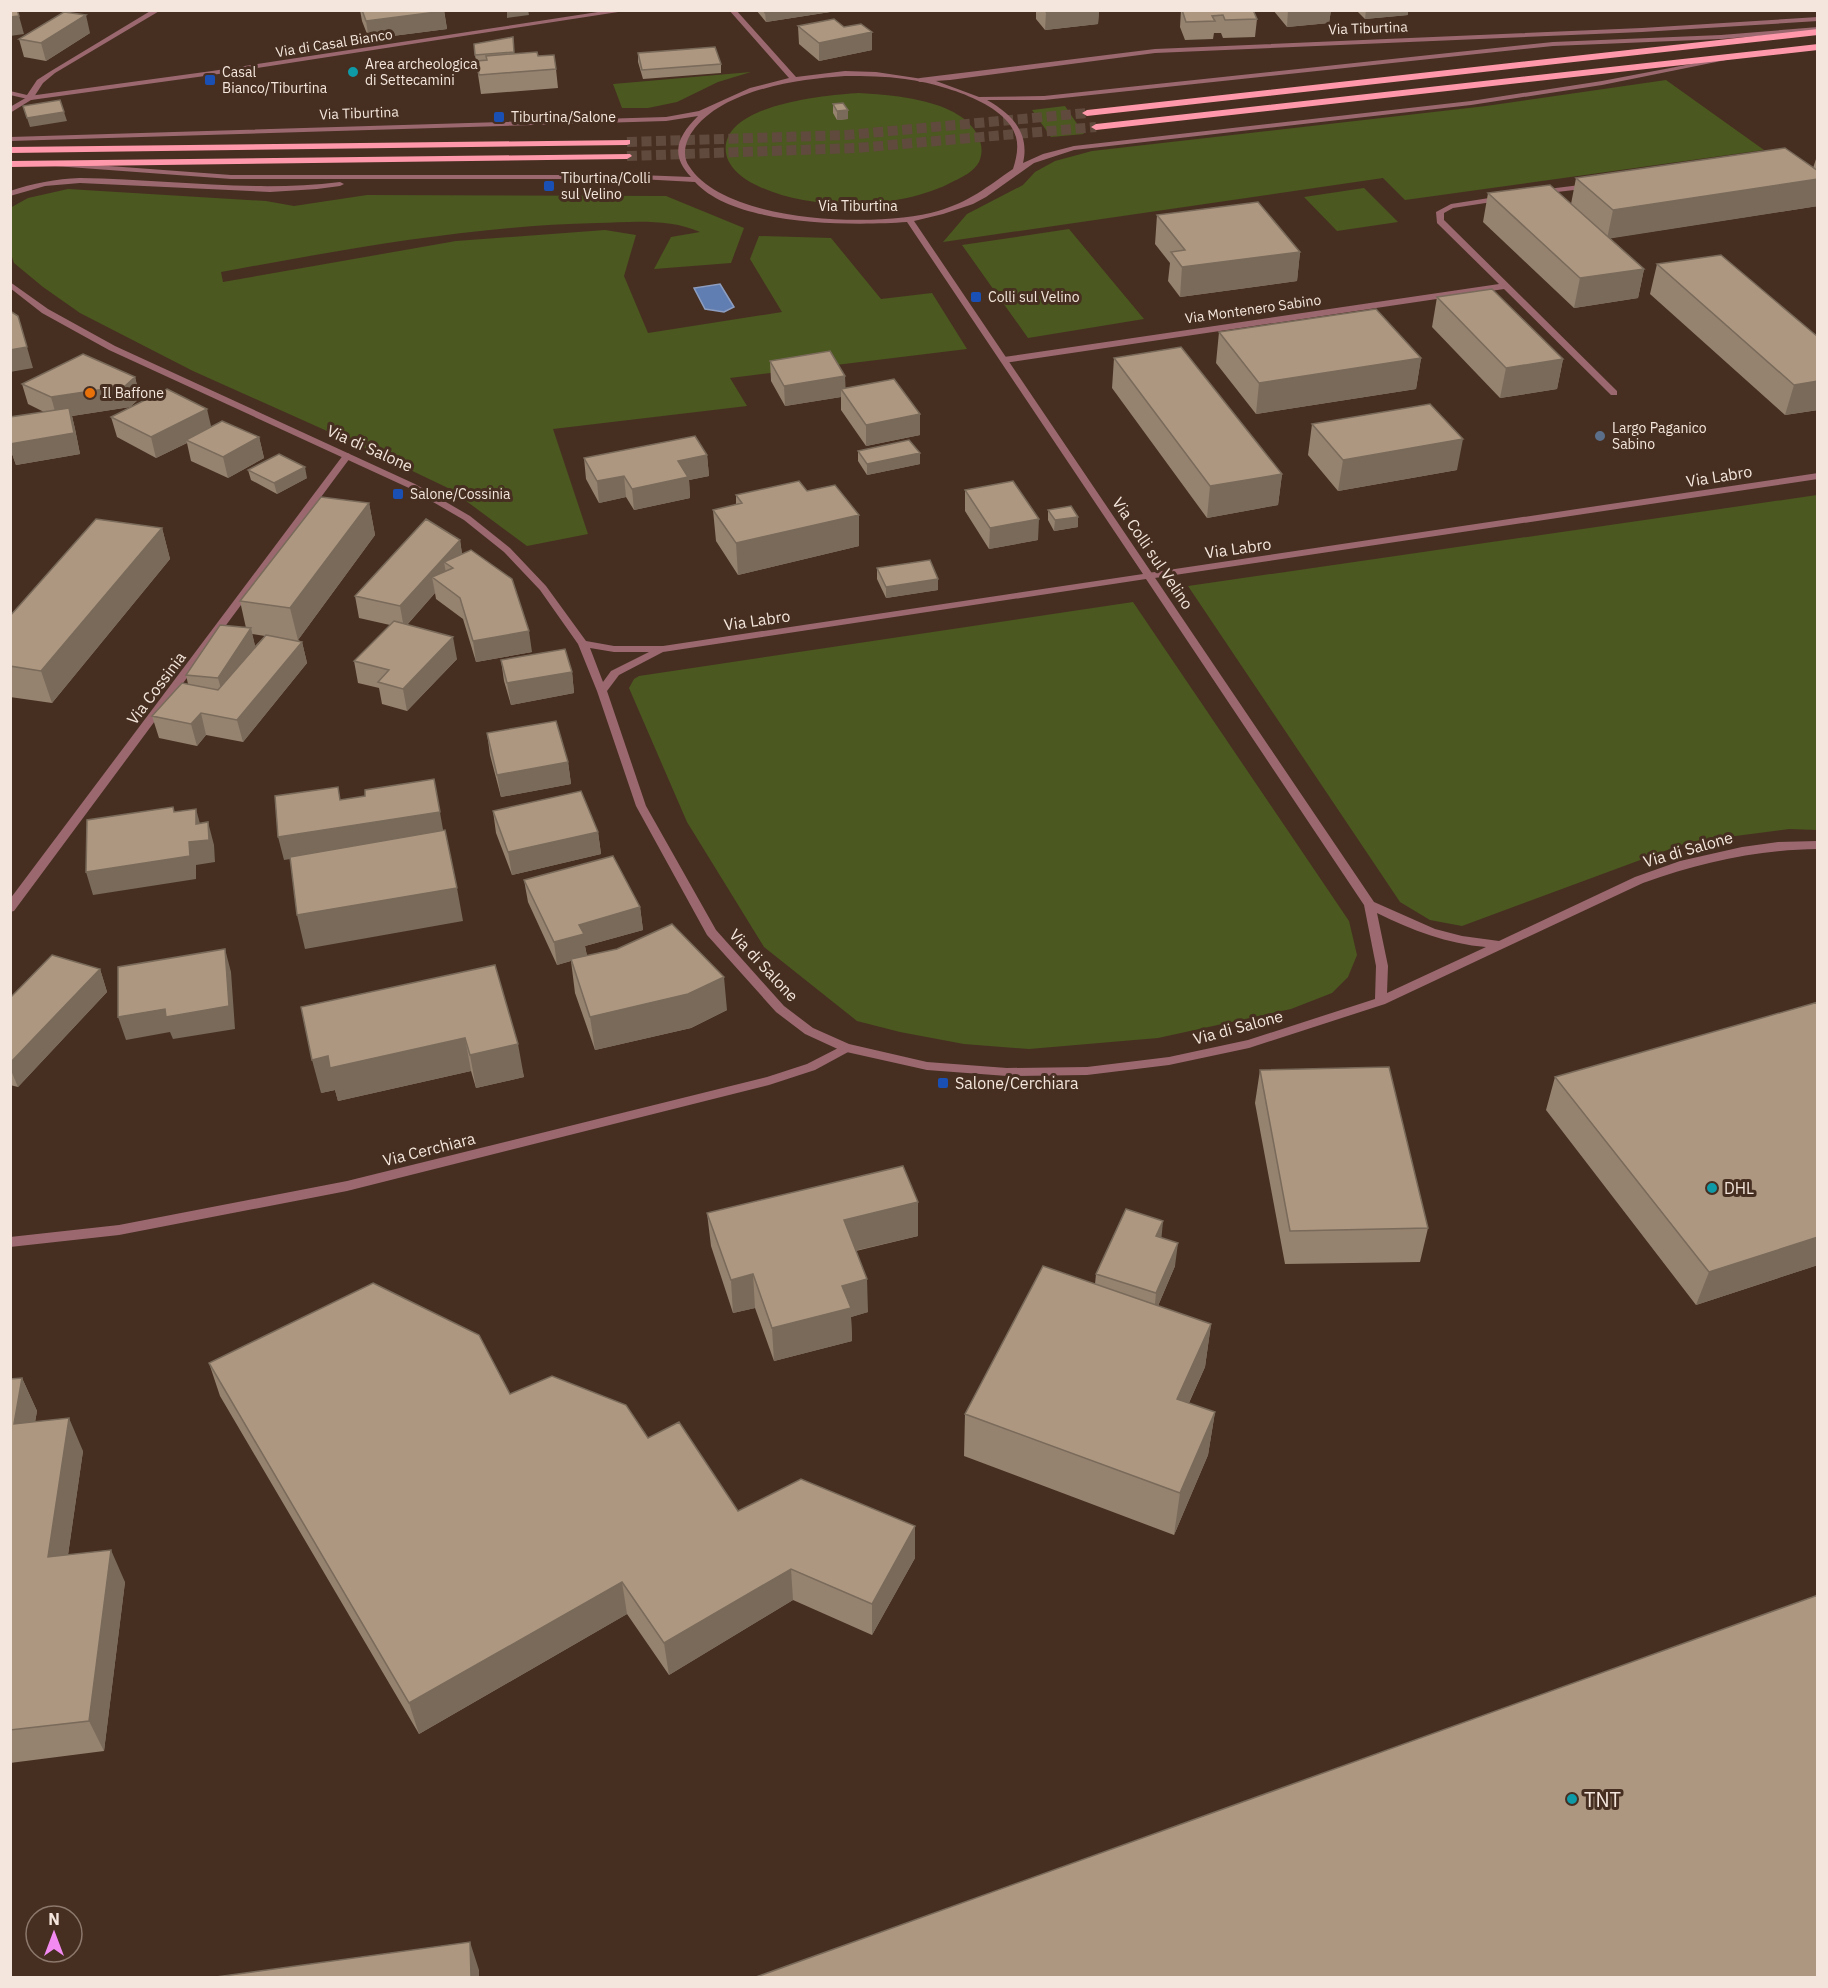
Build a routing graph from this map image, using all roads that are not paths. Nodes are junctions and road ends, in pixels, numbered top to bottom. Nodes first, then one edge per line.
1 (158, 10) edge
2 (628, 10) edge
3 (732, 10) edge
4 (1818, 19) edge
5 (1818, 31) edge
6 (1818, 47) edge
7 (1746, 55) junction
8 (794, 79) junction
9 (920, 80) junction
10 (10, 93) edge
11 (978, 98) junction
12 (29, 99) junction
13 (10, 111) edge
14 (708, 111) junction
15 (1087, 113) tunnel mouth
16 (1096, 127) tunnel mouth
17 (10, 140) edge
18 (627, 142) tunnel mouth
19 (10, 150) edge
20 (627, 156) tunnel mouth
21 (10, 164) edge
22 (48, 164) junction
23 (1017, 170) junction
24 (380, 177) junction
25 (695, 180) junction
26 (1601, 184) edge
27 (10, 194) edge
28 (1530, 194) edge
29 (1507, 197) edge
30 (909, 219) junction
31 (10, 284) edge
32 (1506, 286) junction
33 (1004, 360) junction
34 (1614, 393) dead end
35 (347, 456) junction
36 (1818, 476) edge
37 (1148, 576) junction
38 (583, 644) junction
39 (663, 649) junction
40 (602, 691) junction
41 (1818, 844) edge
42 (1370, 905) junction
43 (10, 908) edge
44 (1500, 944) junction
45 (1381, 1000) junction
46 (846, 1048) junction
47 (10, 1242) edge

1 - 12 street
2 - 12 street, Via di Casal Bianco
3 - 8 street
4 - 9 street, Via Tiburtina
5 - 11 street, Via Tiburtina
5 - 15 main road, Via Tiburtina
6 - 7 main road, Via Tiburtina
7 - 16 main road, Via Tiburtina
7 - 23 street, Via Tiburtina
8 - 9 street, Via Tiburtina
8 - 14 street, Via Tiburtina
9 - 11 street, Via Tiburtina
10 - 12 street
11 - 23 street, Via Tiburtina
12 - 13 street, Via di Casal Bianco
14 - 17 street, Via Tiburtina
14 - 25 street, Via Tiburtina
18 - 19 main road, Via Tiburtina
20 - 22 main road, Via Tiburtina
21 - 22 main road, Via Tiburtina
22 - 24 street, Via Tiburtina
23 - 30 street, Via Tiburtina
24 - 25 street, Via Tiburtina
24 - 27 street
25 - 30 street, Via Tiburtina
26 - 28 street
29 - 32 street
30 - 33 street, Via Colli sul Velino
31 - 35 street, Via di Salone
32 - 33 street, Via Montenero Sabino
32 - 34 street
33 - 37 street, Via Colli sul Velino
35 - 38 street, Via di Salone
35 - 43 street, Via Cossinia
36 - 37 street, Via Labro
37 - 39 street, Via Labro
37 - 42 street, Via Colli sul Velino
38 - 39 street, Via Labro
38 - 40 street, Via di Salone
39 - 40 street, Via Labro
40 - 46 street, Via di Salone
41 - 44 street, Via di Salone
42 - 44 street, Via Colli sul Velino
42 - 45 street, Via Colli sul Velino
44 - 45 street, Via di Salone
45 - 46 street, Via di Salone
46 - 47 street, Via Cerchiara

